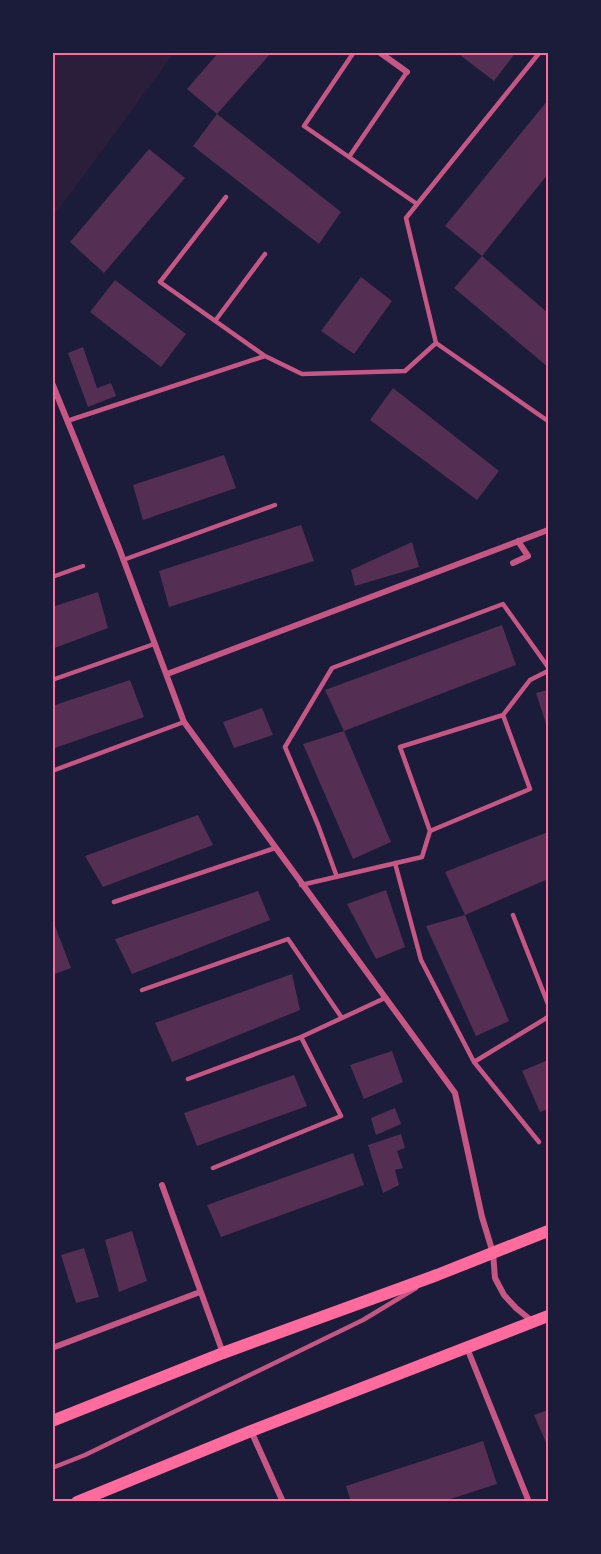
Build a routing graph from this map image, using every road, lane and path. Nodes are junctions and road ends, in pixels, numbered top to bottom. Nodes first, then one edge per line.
1 (354, 52) edge
2 (380, 52) edge
3 (540, 52) edge
4 (407, 72) joint
5 (349, 157) junction
6 (226, 197) dead end
7 (417, 204) junction
8 (265, 254) dead end
9 (215, 321) junction
10 (436, 343) junction
11 (265, 356) junction
12 (52, 383) edge
13 (67, 421) junction
14 (549, 422) edge
15 (275, 505) dead end
16 (549, 530) edge
17 (518, 542) junction
18 (123, 560) junction
19 (513, 563) dead end
20 (83, 566) dead end
21 (52, 577) edge
22 (154, 644) junction
23 (549, 669) edge
24 (167, 674) junction
25 (52, 680) edge
26 (503, 715) junction
27 (184, 722) junction
28 (52, 771) edge
29 (430, 831) junction
30 (274, 848) junction
31 (395, 863) junction
32 (337, 877) junction
33 (302, 885) junction
34 (114, 903) dead end
35 (513, 915) dead end
36 (142, 990) dead end
37 (385, 998) junction
38 (549, 1004) edge
39 (549, 1017) edge
40 (342, 1018) junction
41 (301, 1037) junction
42 (474, 1062) junction
43 (188, 1079) dead end
44 (538, 1142) dead end
45 (213, 1168) dead end
46 (162, 1185) dead end
47 (549, 1231) edge
48 (493, 1253) junction
49 (436, 1275) junction
50 (200, 1292) junction
51 (549, 1316) edge
52 (534, 1322) junction
53 (52, 1348) edge
54 (467, 1348) junction
55 (223, 1353) junction
56 (52, 1421) edge
57 (251, 1431) junction
58 (52, 1468) edge
59 (76, 1502) edge
60 (283, 1502) edge
61 (529, 1502) edge

1 - 5 lane
2 - 4 street
3 - 7 lane
4 - 5 lane
5 - 7 lane
6 - 9 lane
7 - 10 lane
8 - 9 lane
9 - 11 lane
10 - 11 lane
10 - 14 lane
11 - 13 lane
12 - 13 street
13 - 18 street
15 - 18 lane
16 - 17 street
17 - 19 street
17 - 24 street
18 - 22 street
20 - 21 lane
22 - 24 street
22 - 25 lane
23 - 26 lane
23 - 32 lane
24 - 27 street
26 - 29 lane
26 - 29 lane
27 - 28 lane
27 - 30 street
29 - 31 lane
30 - 33 street
30 - 34 lane
31 - 32 lane
31 - 42 lane
32 - 33 lane
33 - 37 street
35 - 38 lane
36 - 40 lane
37 - 40 lane
37 - 48 street
39 - 42 lane
40 - 41 lane
41 - 43 lane
41 - 45 lane
42 - 44 lane
46 - 50 street
47 - 48 main road
48 - 49 main road
48 - 52 street
49 - 55 main road
49 - 58 lane
50 - 53 street
50 - 55 street
51 - 52 main road
52 - 54 main road
54 - 57 main road
54 - 61 street
55 - 56 main road
57 - 59 main road
57 - 60 street

